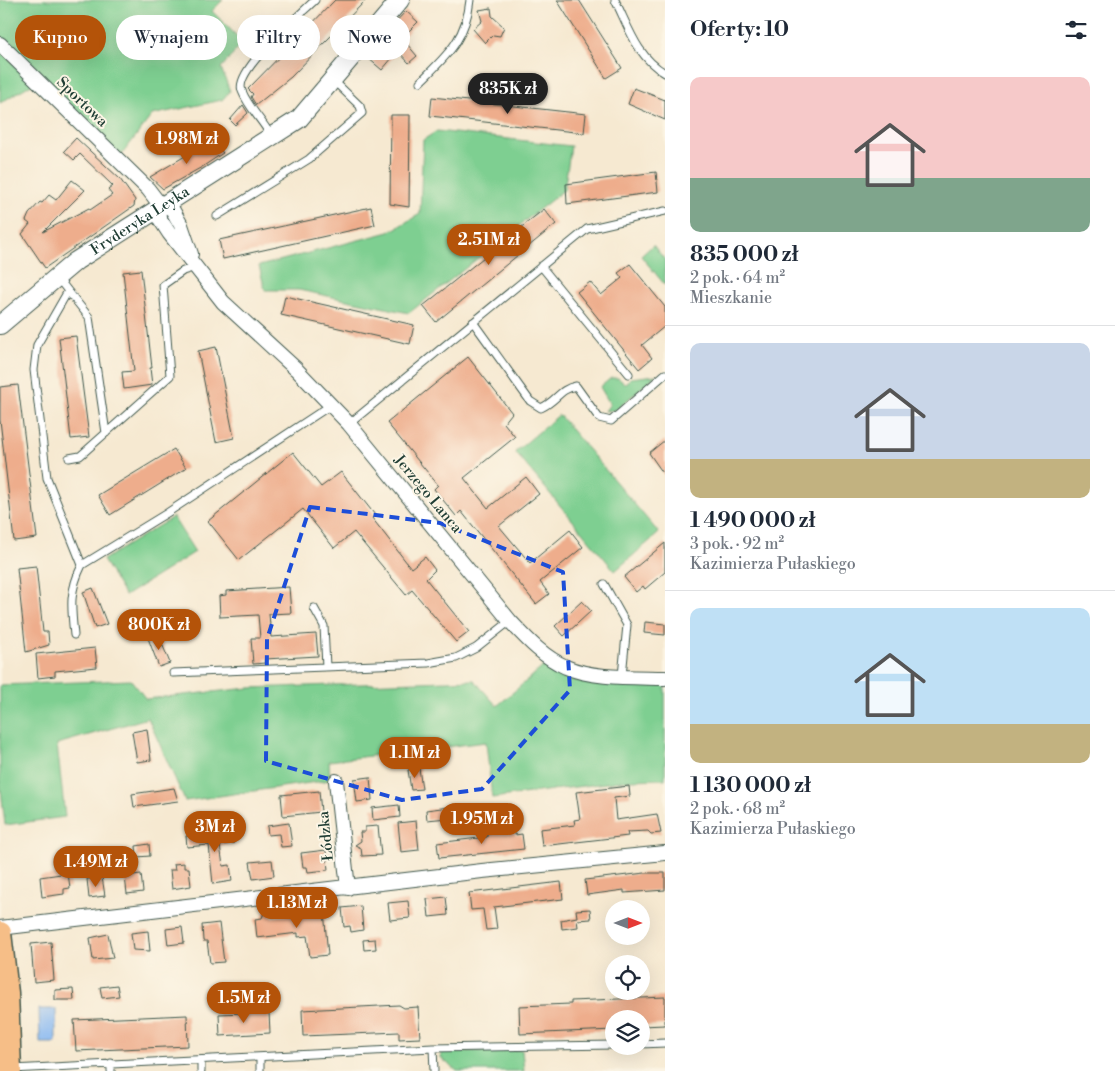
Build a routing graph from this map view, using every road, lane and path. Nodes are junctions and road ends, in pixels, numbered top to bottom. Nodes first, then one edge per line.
1 (314, 0) edge
2 (400, 0) edge
3 (470, 0) edge
4 (615, 0) edge
5 (0, 44) edge
6 (664, 70) edge
7 (333, 80) junction
8 (420, 82) dead end
9 (271, 137) junction
10 (161, 206) junction
11 (665, 211) edge
12 (217, 216) dead end
13 (541, 266) junction
14 (196, 267) junction
15 (56, 276) junction
16 (68, 291) junction
17 (473, 322) junction
18 (3, 325) edge
19 (629, 374) dead end
20 (665, 374) edge
21 (331, 404) junction
22 (349, 424) junction
23 (106, 433) junction
24 (69, 458) dead end
25 (82, 565) junction
26 (604, 584) dead end
27 (314, 608) dead end
28 (510, 620) junction
29 (74, 635) dead end
30 (326, 667) junction
31 (174, 674) dead end
32 (622, 676) junction
33 (665, 678) edge
34 (336, 781) dead end
35 (665, 853) edge
36 (348, 888) junction
37 (0, 928) edge
38 (0, 933) edge
39 (665, 1043) edge
40 (650, 1044) edge
41 (605, 1045) edge
42 (433, 1048) junction
43 (260, 1057) junction
44 (201, 1060) junction
45 (111, 1067) edge
46 (10, 1070) edge
47 (201, 1071) edge
48 (260, 1071) edge
49 (434, 1071) edge

1 - 9 lane
2 - 7 street, Fryderyka Leyka
3 - 8 lane
4 - 6 lane
5 - 10 street, Sportowa
7 - 9 street, Fryderyka Leyka
7 - 12 lane
9 - 10 street, Fryderyka Leyka
10 - 14 street, Jerzego Lanca
10 - 15 street, Fryderyka Leyka
11 - 13 lane
13 - 17 lane
13 - 19 lane
14 - 21 street, Jerzego Lanca
14 - 23 lane
15 - 16 lane
15 - 18 street, Fryderyka Leyka
16 - 23 lane
16 - 25 lane
17 - 20 lane
17 - 22 lane
21 - 22 street, Jerzego Lanca
21 - 25 lane
22 - 28 street, Jerzego Lanca
23 - 24 lane
25 - 29 lane
26 - 32 lane
27 - 30 lane
28 - 30 lane
28 - 32 street, Jerzego Lanca
30 - 31 lane
32 - 33 street, Jerzego Lanca
34 - 36 street, Łódzka
35 - 36 street
36 - 37 street
38 - 46 main road
39 - 40 lane
41 - 42 lane
42 - 43 lane
42 - 49 lane
43 - 44 lane
43 - 48 lane
44 - 45 lane
44 - 47 lane
45 - 46 lane

